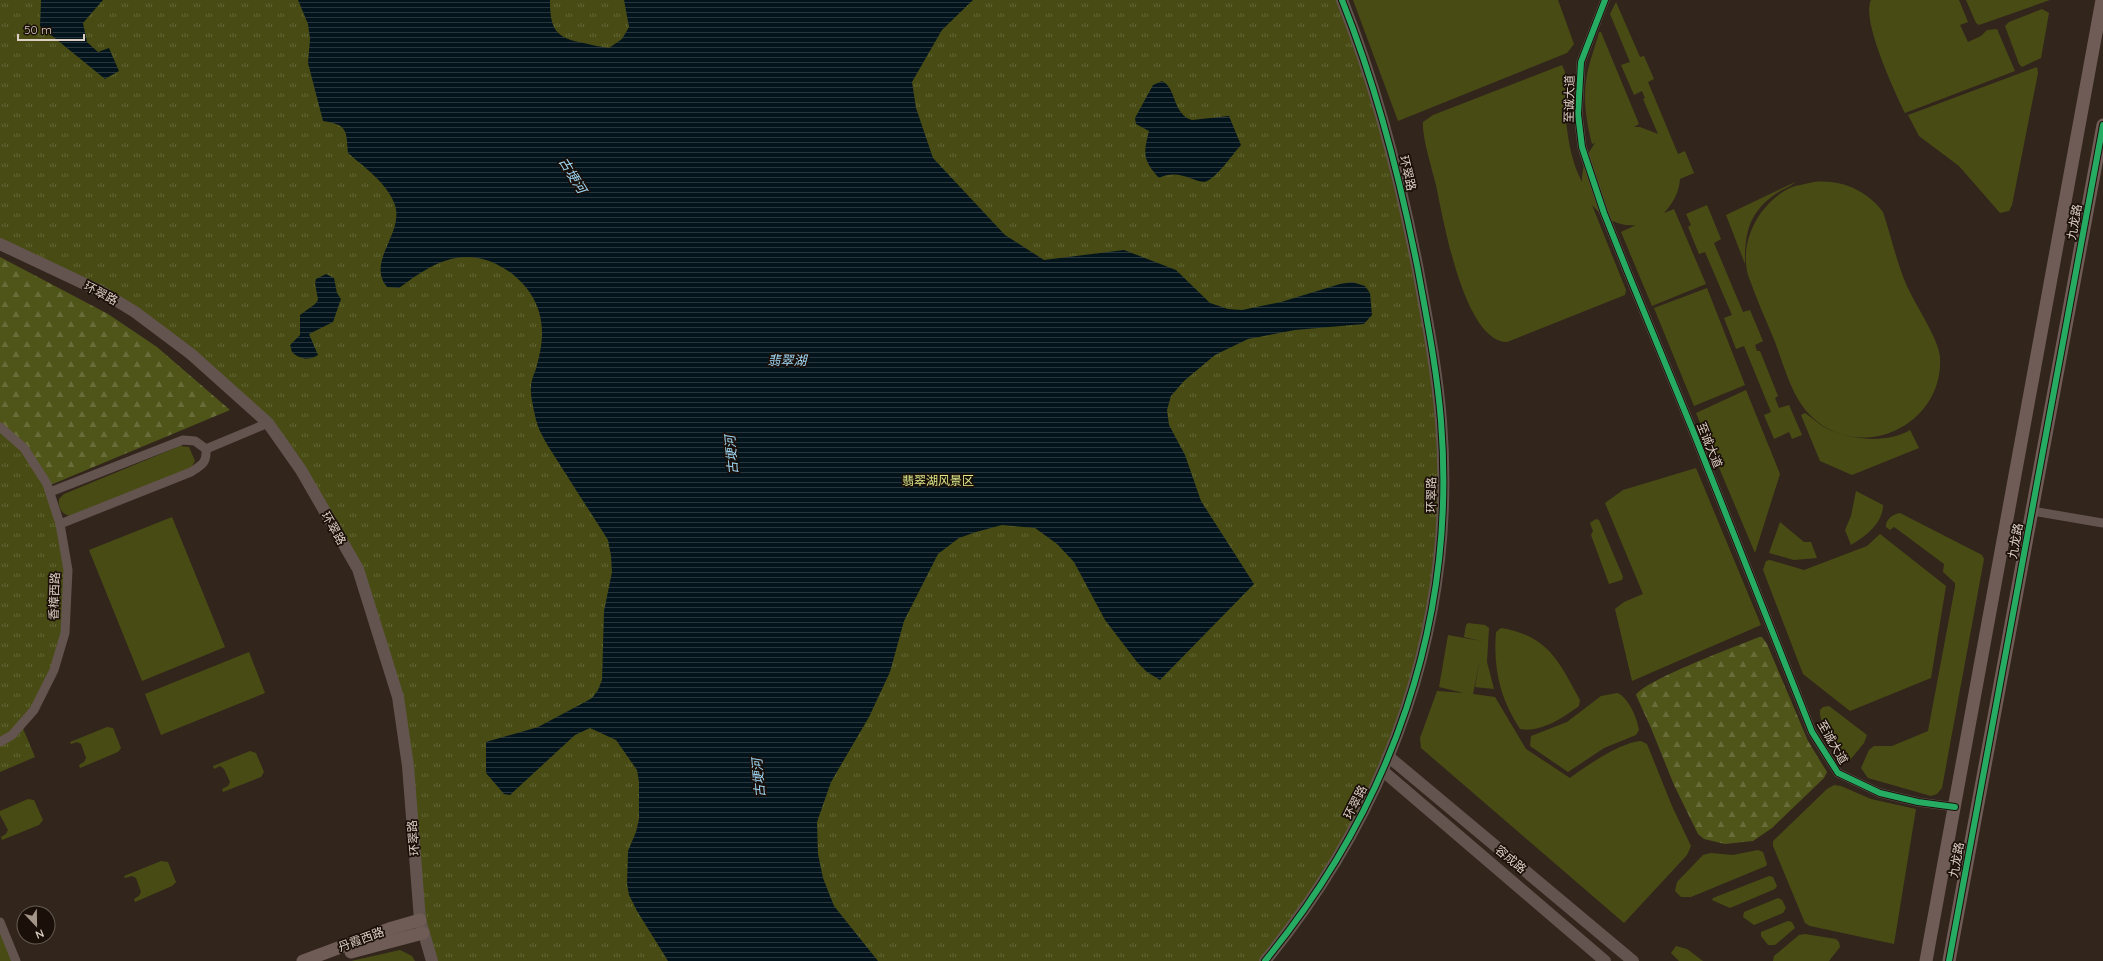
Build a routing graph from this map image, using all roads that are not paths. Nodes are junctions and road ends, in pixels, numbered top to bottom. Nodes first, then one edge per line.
1 (1342, 0) edge
2 (1605, 0) edge
3 (2102, 0) edge
4 (2103, 125) edge
5 (0, 244) edge
6 (268, 423) junction
7 (0, 427) edge
8 (206, 449) junction
9 (50, 492) junction
10 (2032, 511) junction
11 (2103, 522) edge
12 (60, 524) junction
13 (0, 742) edge
14 (1389, 757) junction
15 (1383, 771) junction
16 (1955, 807) junction
17 (0, 922) edge
18 (422, 926) junction
19 (16, 961) edge
20 (303, 961) edge
21 (325, 961) edge
22 (432, 961) edge
23 (1265, 961) edge
24 (1605, 961) edge
25 (1633, 961) edge
26 (1926, 961) edge
27 (1949, 961) edge

1 - 14 street, 环翠路
2 - 16 street, 至诚大道
3 - 16 main road, 九龙路
4 - 10 main road, 九龙路
5 - 6 street, 环翠路
6 - 8 street
6 - 18 street, 环翠路
7 - 9 street, 香樟西路
8 - 9 street
8 - 12 street
9 - 12 street, 香樟西路
10 - 11 street
10 - 27 main road, 九龙路
12 - 13 street, 香樟西路
14 - 15 street, 环翠路
14 - 25 street, 容成路
15 - 23 street, 环翠路
15 - 24 street, 容成路
16 - 26 main road, 九龙路
17 - 19 street
18 - 20 main road, 丹霞西路
18 - 21 main road, 丹霞西路
18 - 22 street, 环翠路

